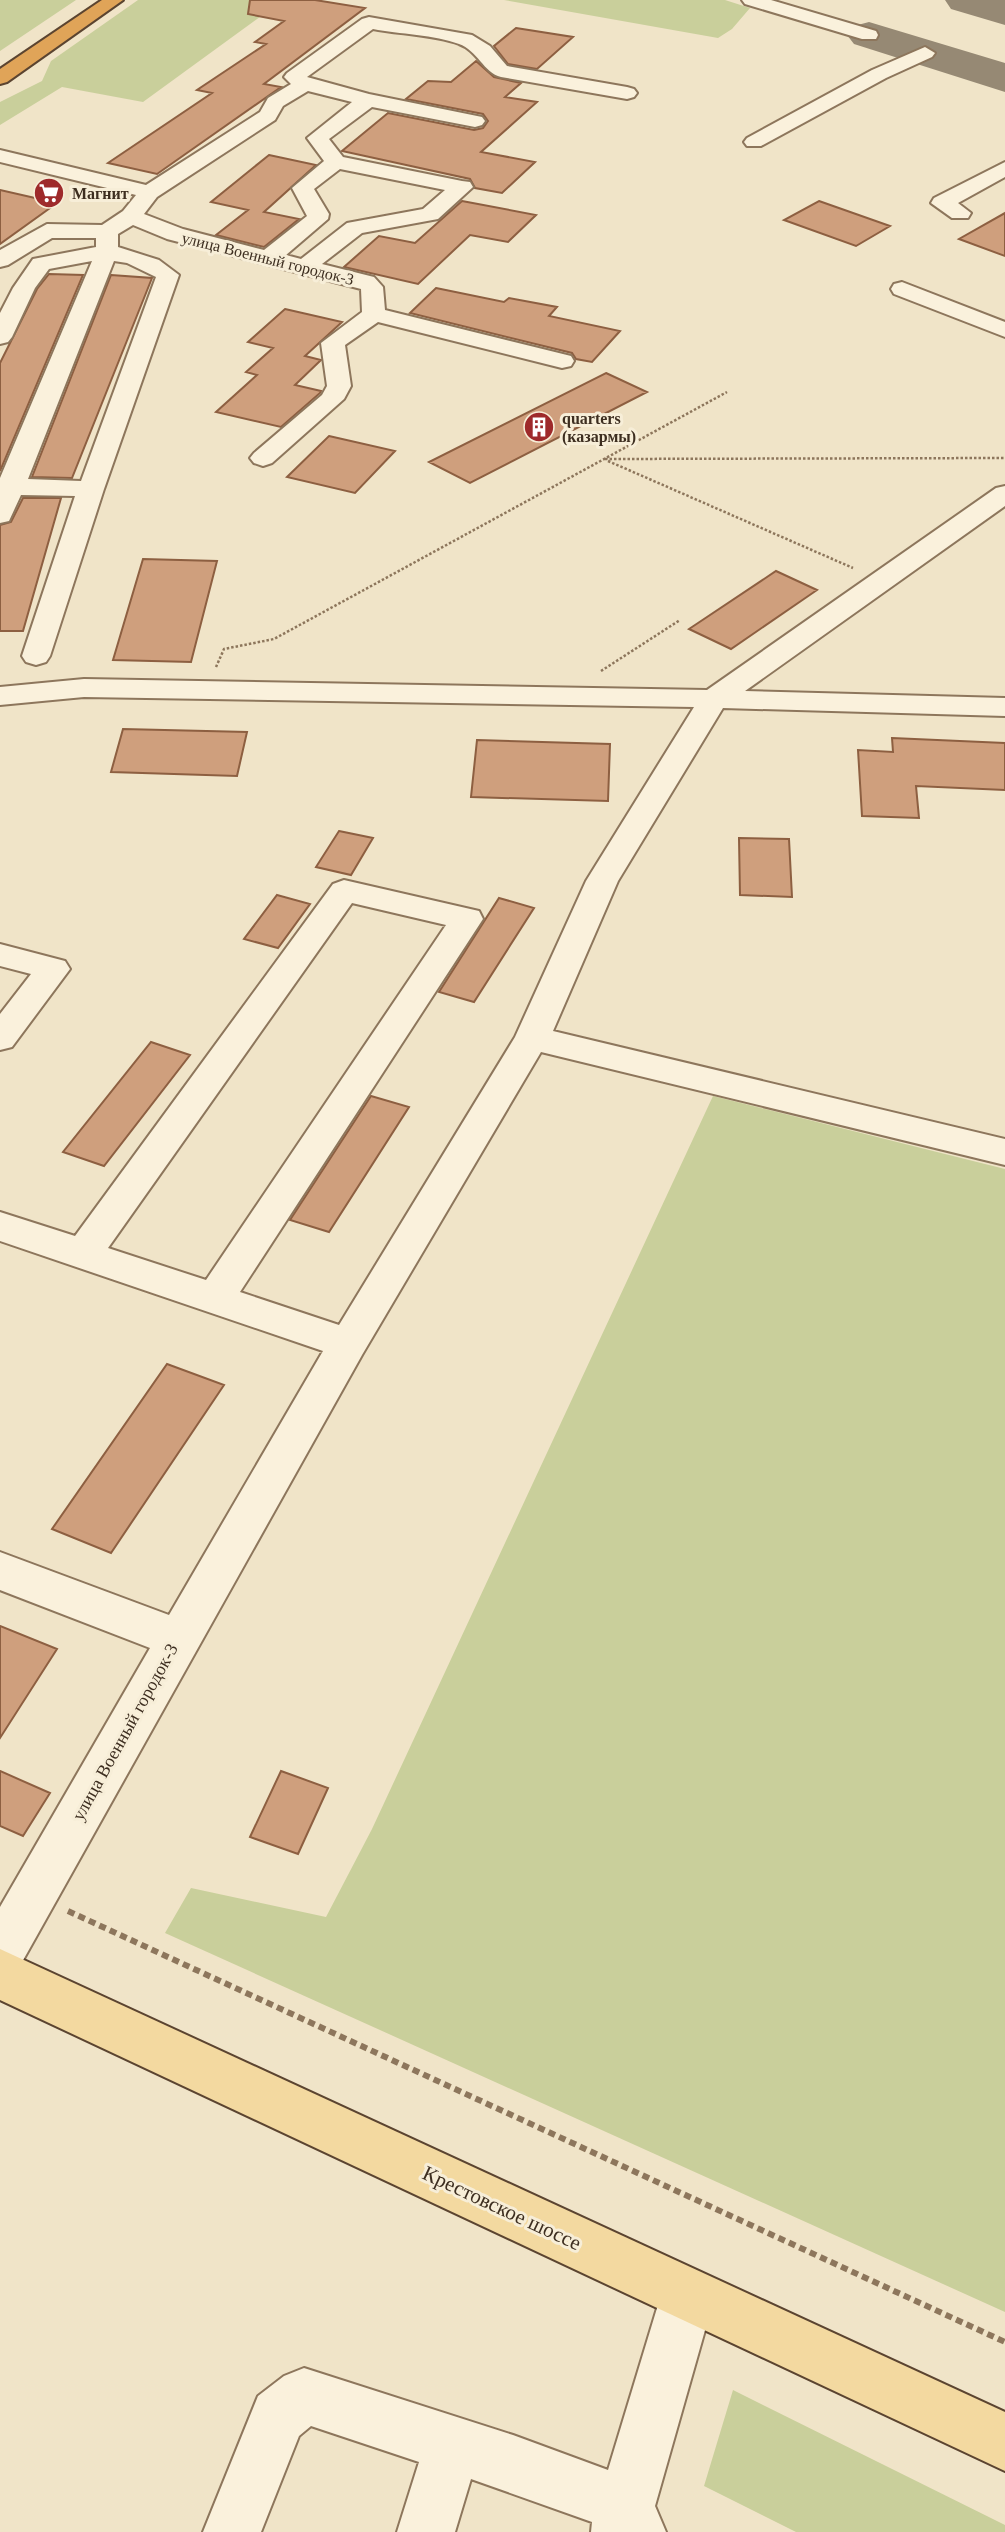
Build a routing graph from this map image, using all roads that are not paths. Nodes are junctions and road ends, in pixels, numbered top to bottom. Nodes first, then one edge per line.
1 (114, 0) edge
2 (751, 0) edge
3 (869, 35) dead end
4 (925, 53) dead end
5 (0, 78) edge
6 (305, 83) junction
7 (627, 93) dead end
8 (368, 100) junction
9 (475, 121) dead end
10 (754, 142) dead end
11 (0, 156) edge
12 (336, 162) junction
13 (1005, 168) edge
14 (149, 192) junction
15 (960, 213) dead end
16 (131, 216) junction
17 (107, 242) junction
18 (268, 258) junction
19 (0, 260) edge
20 (304, 267) junction
21 (902, 289) dead end
22 (374, 314) junction
23 (1005, 330) edge
24 (0, 337) edge
25 (562, 361) dead end
26 (263, 458) dead end
27 (6, 486) edge
28 (91, 489) junction
29 (1005, 494) edge
30 (0, 515) edge
31 (36, 656) dead end
32 (0, 696) edge
33 (714, 699) junction
34 (1005, 706) edge
35 (0, 955) edge
36 (0, 1038) edge
37 (532, 1038) junction
38 (1005, 1152) edge
39 (0, 1226) edge
40 (83, 1254) junction
41 (214, 1299) junction
42 (348, 1344) junction
43 (0, 1571) edge
44 (179, 1639) junction
45 (0, 1954) edge
46 (0, 1974) edge
47 (688, 2295) junction
48 (1005, 2442) edge
49 (453, 2445) junction
50 (627, 2523) edge
51 (232, 2532) edge
52 (426, 2532) edge

1 - 5 highway
2 - 3 street
4 - 10 street
6 - 7 street
6 - 8 street
6 - 14 street
8 - 9 street
8 - 12 street
11 - 14 street
12 - 18 street
12 - 20 street
13 - 15 street
14 - 16 street
16 - 17 street
16 - 18 street, улица Военный городок-3
17 - 19 street
17 - 24 street
17 - 27 street
17 - 28 street
18 - 20 street, улица Военный городок-3
20 - 22 street, улица Военный городок-3
21 - 23 street
22 - 25 street
22 - 26 street
27 - 28 street
27 - 30 street
28 - 31 street
29 - 33 street
32 - 33 street
33 - 34 street
33 - 37 street
35 - 36 street
37 - 38 street
37 - 42 street
39 - 40 street
40 - 41 street
40 - 41 street
41 - 42 street
42 - 44 street
43 - 44 street, улица Военный городок-3
44 - 45 street, улица Военный городок-3
46 - 47 main road, Крестовское шоссе
47 - 48 main road, Крестовское шоссе
47 - 50 street
49 - 50 street
49 - 51 street
49 - 52 street

